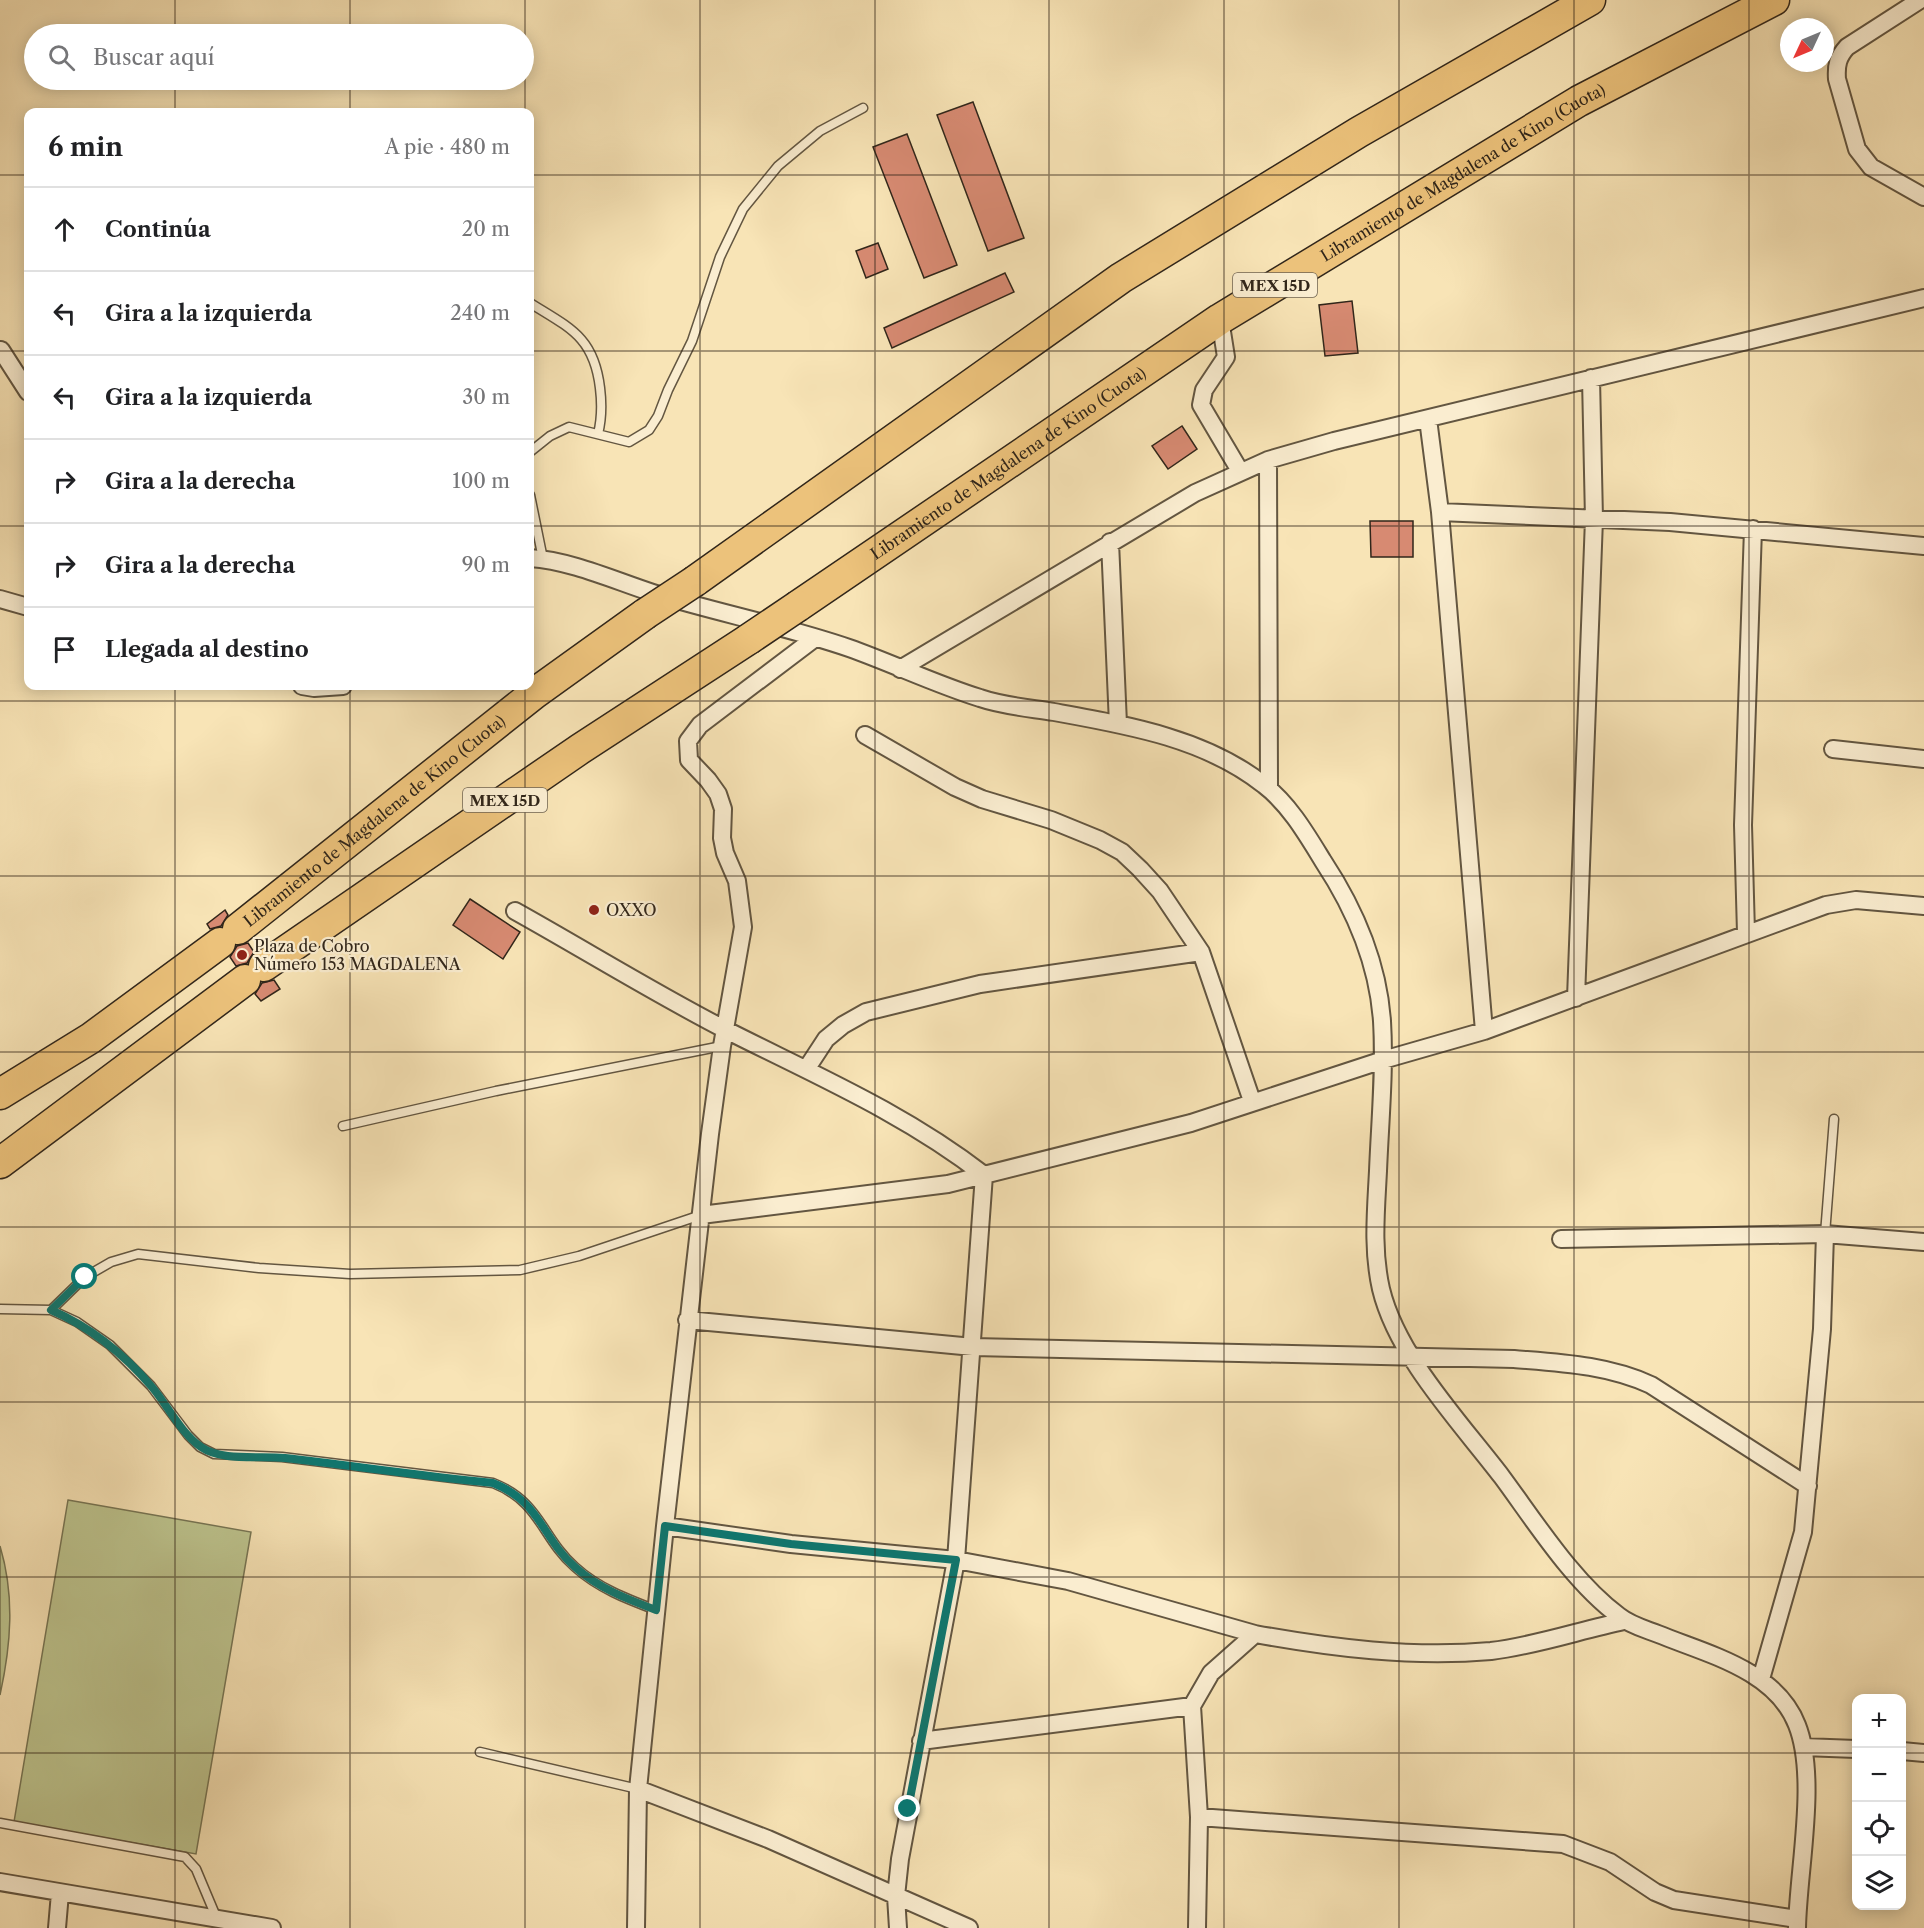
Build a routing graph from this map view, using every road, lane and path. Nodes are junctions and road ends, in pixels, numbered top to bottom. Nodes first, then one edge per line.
1 (1590, 0) edge
2 (1774, 0) edge
3 (1920, 0) edge
4 (863, 108) dead end
5 (1924, 197) edge
6 (1924, 298) edge
7 (534, 306) edge
8 (1220, 319) junction
9 (1, 350) edge
10 (1591, 378) junction
11 (24, 386) edge
12 (1428, 419) junction
13 (598, 434) junction
14 (534, 449) edge
15 (1268, 460) junction
16 (1240, 471) junction
17 (1440, 512) junction
18 (1594, 519) junction
19 (1753, 529) junction
20 (534, 537) edge
21 (1110, 542) junction
22 (1924, 546) edge
23 (536, 558) edge
24 (0, 599) edge
25 (24, 607) edge
26 (815, 638) junction
27 (900, 669) junction
28 (1118, 724) junction
29 (865, 735) dead end
30 (1833, 749) dead end
31 (1924, 759) edge
32 (1269, 788) junction
33 (1924, 906) edge
34 (515, 911) dead end
35 (1746, 933) junction
36 (1201, 952) junction
37 (1576, 998) junction
38 (1484, 1031) junction
39 (724, 1038) junction
40 (1383, 1060) junction
41 (807, 1068) junction
42 (0, 1094) edge
43 (1252, 1101) junction
44 (1834, 1119) dead end
45 (343, 1126) dead end
46 (0, 1163) edge
47 (984, 1174) junction
48 (701, 1215) junction
49 (1825, 1234) junction
50 (1561, 1239) dead end
51 (1924, 1242) edge
52 (0, 1309) edge
53 (51, 1310) junction
54 (687, 1320) junction
55 (973, 1347) junction
56 (1412, 1359) junction
57 (1808, 1486) junction
58 (665, 1526) junction
59 (956, 1560) junction
60 (656, 1610) junction
61 (1624, 1621) junction
62 (1255, 1634) junction
63 (1761, 1679) junction
64 (1192, 1706) junction
65 (921, 1741) junction
66 (1803, 1747) junction
67 (1852, 1749) edge
68 (1906, 1751) edge
69 (480, 1752) dead end
70 (1924, 1753) edge
71 (638, 1789) junction
72 (1198, 1817) junction
73 (0, 1823) edge
74 (0, 1882) edge
75 (60, 1893) junction
76 (896, 1896) junction
77 (217, 1919) junction
78 (1797, 1923) edge
79 (57, 1928) edge
80 (272, 1928) edge
81 (636, 1928) edge
82 (898, 1928) edge
83 (969, 1928) edge
84 (1197, 1928) edge

1 - 42 highway, Libramiento de Magdalena de Kino (Cuota), bridge
2 - 8 highway, Libramiento de Magdalena de Kino (Cuota) / MEX 15D
3 - 5 street
4 - 13 lane
6 - 10 street
7 - 13 lane
8 - 16 street
8 - 46 highway, Libramiento de Magdalena de Kino (Cuota) / MEX 15D, bridge
9 - 11 street
10 - 12 street
10 - 18 street
12 - 15 street
12 - 17 street
13 - 14 lane
15 - 16 street
15 - 32 street
16 - 21 street
17 - 18 street
17 - 38 street
18 - 19 street
18 - 37 street
19 - 22 street
19 - 35 street
20 - 23 lane
21 - 27 street
21 - 28 street
23 - 26 street
24 - 25 street
26 - 27 street
26 - 39 street
27 - 28 street
28 - 32 street
29 - 36 street
30 - 31 street
32 - 40 street
33 - 35 street
34 - 39 street
35 - 37 street
36 - 41 street
36 - 43 street
37 - 38 street
38 - 40 street
39 - 41 street
39 - 45 lane
39 - 48 street
40 - 43 street
40 - 56 street
41 - 47 street
43 - 47 street
44 - 49 lane
47 - 48 street
47 - 55 street
48 - 53 lane
48 - 54 street
49 - 50 street
49 - 51 street
49 - 57 street
52 - 53 lane
53 - 60 lane
54 - 55 street
54 - 58 street
55 - 56 street
55 - 59 street
56 - 57 street
56 - 61 street
57 - 63 street
58 - 59 street
58 - 60 street
59 - 62 street
59 - 65 street
60 - 71 street
61 - 62 street
61 - 63 street
62 - 64 street
63 - 66 street
64 - 65 street
64 - 72 street
65 - 76 street
66 - 67 street
66 - 78 street
68 - 70 street
69 - 71 lane
71 - 76 street
71 - 81 street
72 - 78 street
72 - 84 street
73 - 77 lane
74 - 75 street
75 - 77 street
75 - 79 street
76 - 82 street
76 - 83 street
77 - 80 street

